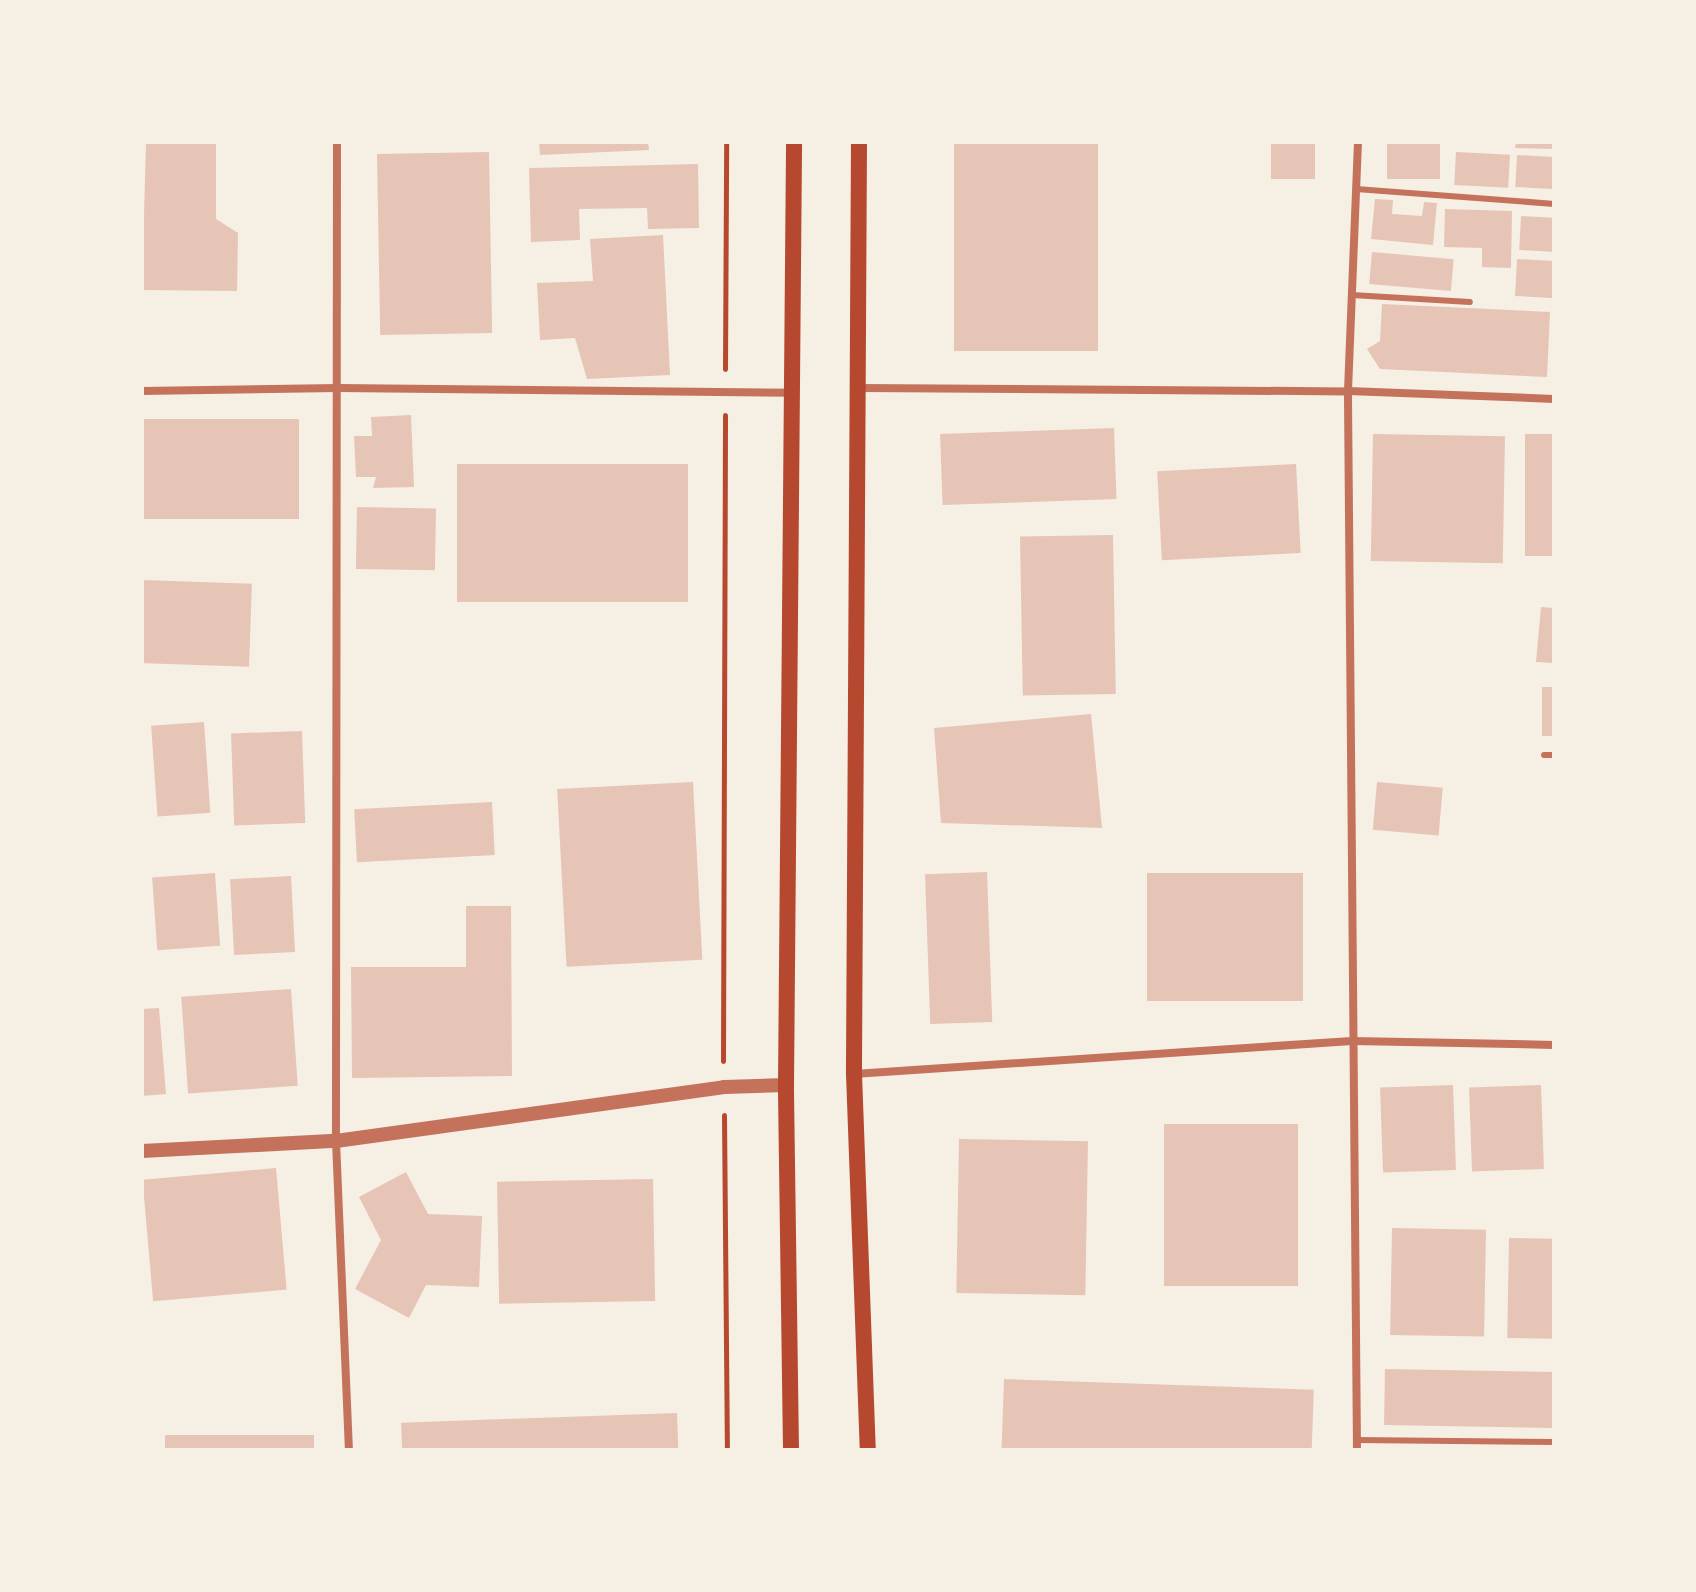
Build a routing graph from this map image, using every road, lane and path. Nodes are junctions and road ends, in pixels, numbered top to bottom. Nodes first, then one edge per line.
1 (337, 142) edge
2 (726, 142) edge
3 (794, 142) edge
4 (859, 142) edge
5 (1358, 142) edge
6 (1356, 189) junction
7 (1554, 204) edge
8 (1352, 295) junction
9 (1470, 302) dead end
10 (338, 388) junction
11 (859, 388) junction
12 (142, 391) edge
13 (1348, 391) junction
14 (725, 392) junction
15 (794, 393) junction
16 (1554, 399) edge
17 (1544, 755) dead end
18 (1554, 755) edge
19 (1352, 1041) junction
20 (1554, 1045) edge
21 (854, 1074) junction
22 (786, 1085) junction
23 (724, 1087) junction
24 (336, 1141) junction
25 (142, 1151) edge
26 (1554, 1442) edge
27 (1357, 1445) edge
28 (349, 1450) edge
29 (727, 1450) edge
30 (791, 1450) edge
31 (868, 1450) edge

1 - 10 street
2 - 14 path
3 - 15 main road
4 - 11 main road
5 - 6 street
6 - 7 lane
6 - 8 street
8 - 9 lane
8 - 13 street
10 - 12 street
10 - 14 street
10 - 24 street
11 - 13 street
11 - 21 main road
13 - 16 street
13 - 19 street
14 - 15 street
14 - 23 path
15 - 22 main road
17 - 18 lane
19 - 20 street
19 - 21 street
19 - 27 street
21 - 31 main road
22 - 23 street
22 - 30 main road
23 - 24 street
23 - 29 path
24 - 25 street
24 - 28 street
26 - 27 lane

